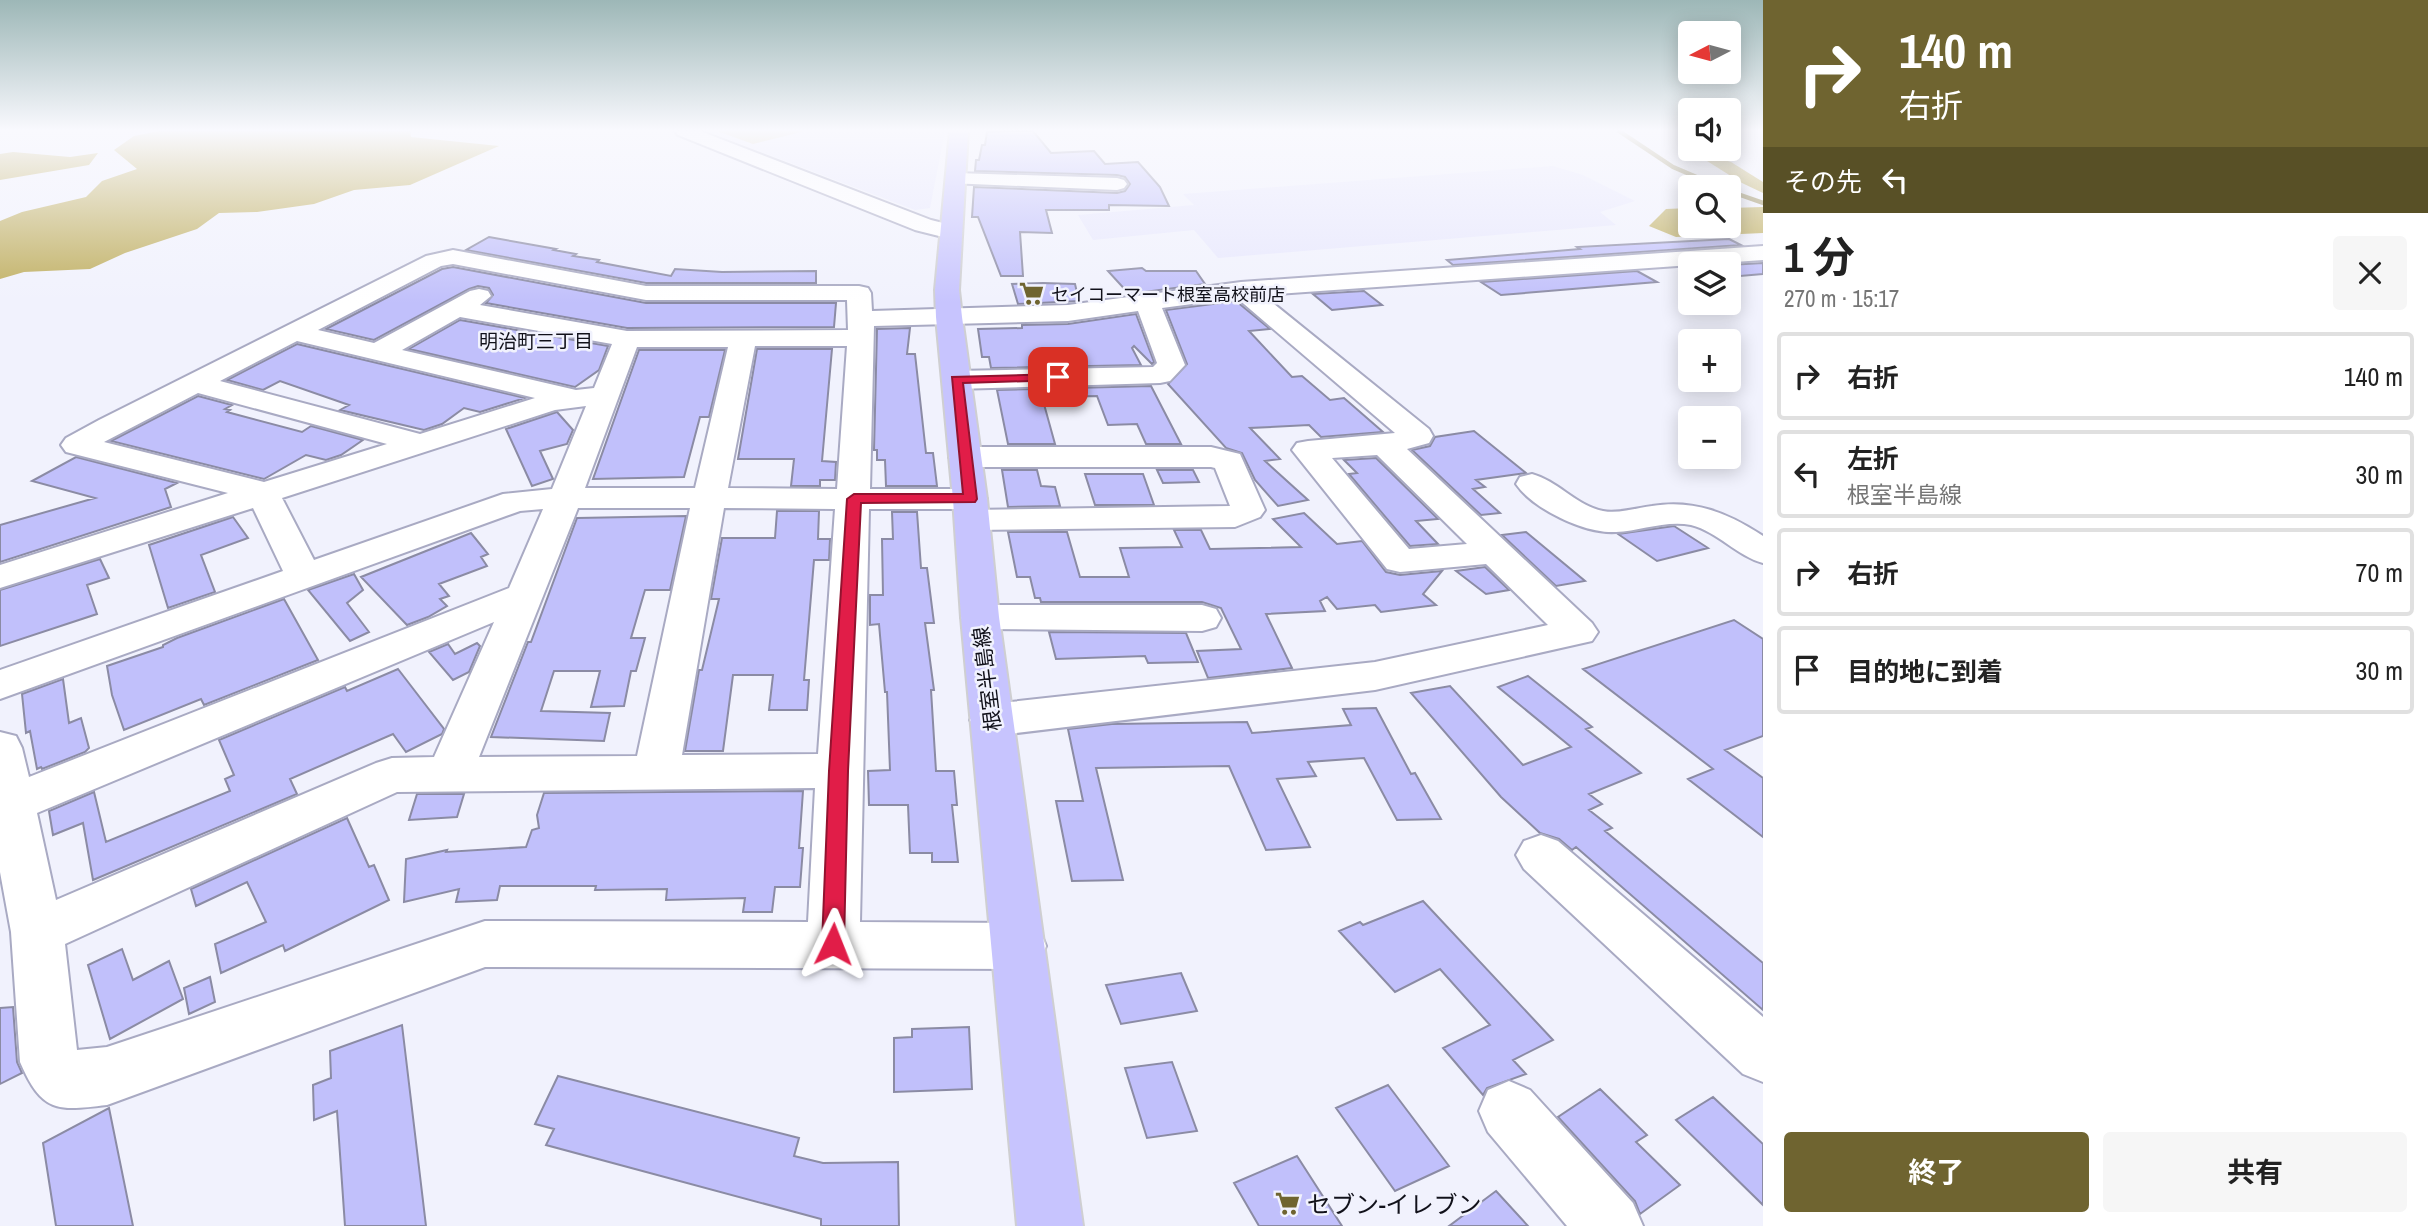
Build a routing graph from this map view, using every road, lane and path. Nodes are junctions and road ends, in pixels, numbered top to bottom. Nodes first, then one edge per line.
1 (829, 188) edge
2 (955, 188) edge
3 (1048, 188) edge
4 (1118, 188) edge
5 (1050, 204) dead end
6 (1123, 206) dead end
7 (951, 232) junction
8 (1763, 253) edge
9 (1741, 258) edge
10 (1678, 265) edge
11 (521, 271) junction
12 (1741, 271) edge
13 (1752, 276) dead end
14 (1241, 289) junction
15 (1147, 302) junction
16 (457, 309) junction
17 (948, 317) junction
18 (861, 328) junction
19 (296, 333) junction
20 (627, 339) junction
21 (743, 339) junction
22 (380, 351) junction
23 (956, 380) junction
24 (195, 383) junction
25 (589, 397) junction
26 (423, 444) junction
27 (1385, 445) junction
28 (965, 457) junction
29 (1532, 484) dead end
30 (262, 492) junction
31 (565, 498) junction
32 (709, 499) junction
33 (854, 499) junction
34 (972, 509) junction
35 (1496, 552) junction
36 (1763, 552) edge
37 (303, 576) junction
38 (0, 577) edge
39 (523, 596) junction
40 (980, 617) junction
41 (1202, 618) dead end
42 (0, 685) edge
43 (992, 720) junction
44 (0, 748) edge
45 (839, 771) junction
46 (656, 772) junction
47 (450, 773) junction
48 (13, 803) junction
49 (1541, 855) dead end
50 (37, 932) junction
51 (833, 944) junction
52 (1020, 946) junction
53 (1763, 1054) edge
54 (1508, 1111) dead end
55 (1050, 1226) edge
56 (1610, 1226) edge

1 - 7 street
2 - 7 main road, 根室半島線
3 - 5 street
4 - 6 street
7 - 17 main road, 根室半島線
8 - 9 street
10 - 14 street
11 - 16 street
11 - 18 street
11 - 19 street
12 - 13 street
14 - 15 street
14 - 27 street
15 - 17 street
15 - 23 street
16 - 20 street
16 - 22 street
17 - 18 street
17 - 23 main road, 根室半島線
18 - 21 street
18 - 33 street
19 - 22 street
19 - 24 street
20 - 21 street
20 - 25 street
21 - 32 street
22 - 25 street
23 - 28 main road, 根室半島線
24 - 26 street
24 - 30 street
25 - 26 street
25 - 31 street
26 - 30 street
27 - 35 street
27 - 35 street
28 - 34 main road, 根室半島線
28 - 34 street
29 - 36 street
30 - 37 street
30 - 38 street
31 - 32 street
31 - 37 street
31 - 39 street
32 - 33 street
32 - 46 street
33 - 34 street
33 - 45 street
34 - 40 main road, 根室半島線
35 - 43 street
37 - 42 street
39 - 47 street
39 - 48 street
40 - 41 street
40 - 43 main road, 根室半島線
43 - 52 main road, 根室半島線
44 - 48 street
45 - 46 street
45 - 51 street
46 - 47 street
47 - 50 street
48 - 50 street
49 - 53 street
50 - 51 street
51 - 52 street
52 - 55 main road, 根室半島線
54 - 56 street

